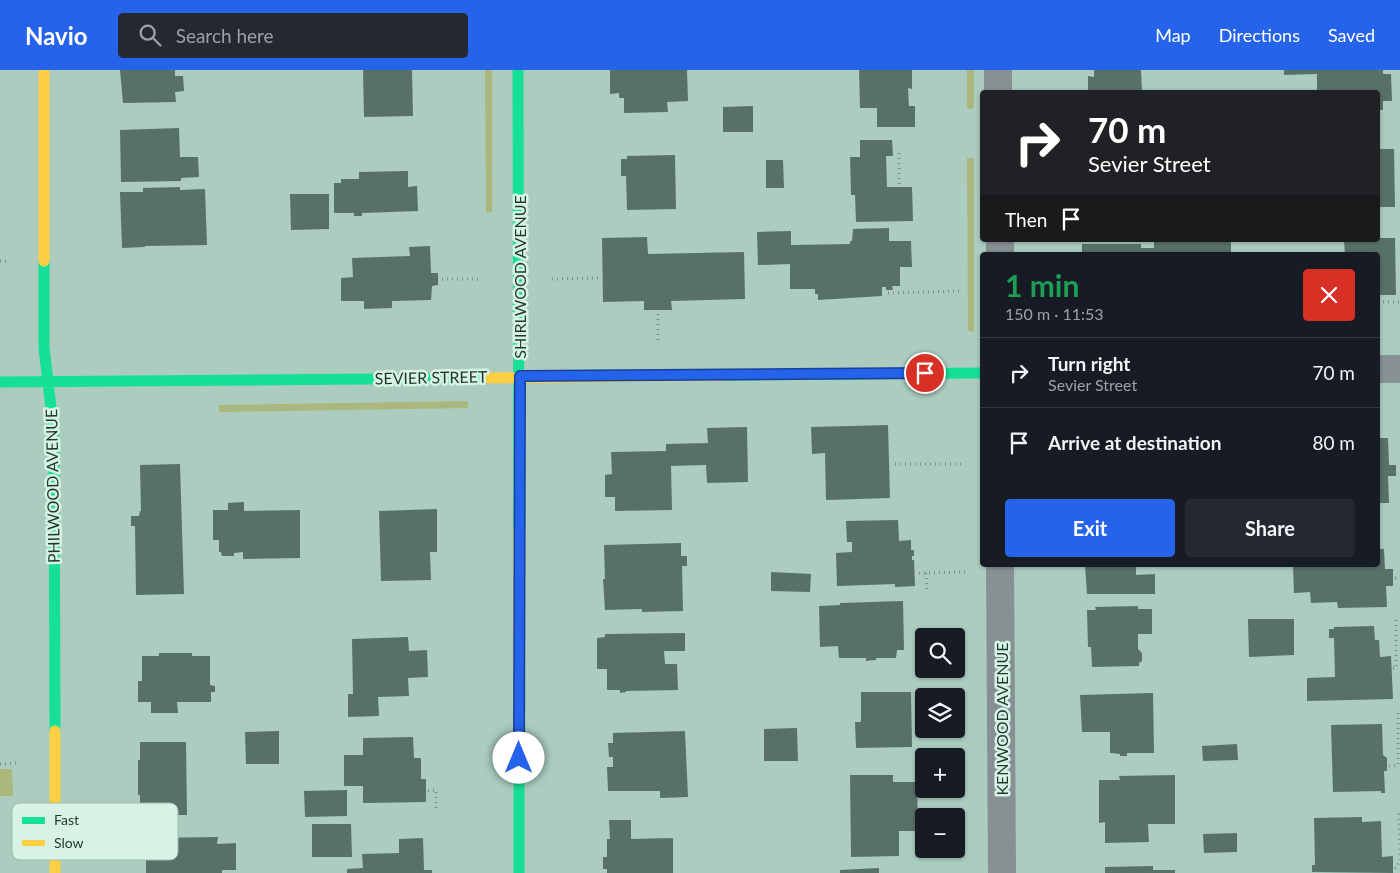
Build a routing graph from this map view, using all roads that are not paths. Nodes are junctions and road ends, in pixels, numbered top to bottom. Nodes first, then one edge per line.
1 (44, 70) edge
2 (518, 70) edge
3 (998, 70) edge
4 (998, 90) edge
5 (1380, 369) edge
6 (1400, 369) edge
7 (980, 373) edge
8 (520, 376) junction
9 (48, 381) junction
10 (0, 382) edge
11 (1000, 567) edge
12 (55, 803) edge
13 (55, 860) edge
14 (55, 873) edge
15 (519, 873) edge
16 (1002, 873) edge

1 - 9 street, PHILWOOD AVENUE
2 - 8 street, SHIRLWOOD AVENUE
3 - 4 street
5 - 6 street
7 - 8 street, SEVIER STREET
8 - 9 street, SEVIER STREET
8 - 15 street, SHIRLWOOD AVENUE
9 - 10 street, SEVIER STREET
9 - 12 street, PHILWOOD AVENUE
11 - 16 street, KENWOOD AVENUE
13 - 14 street, PHILWOOD AVENUE

